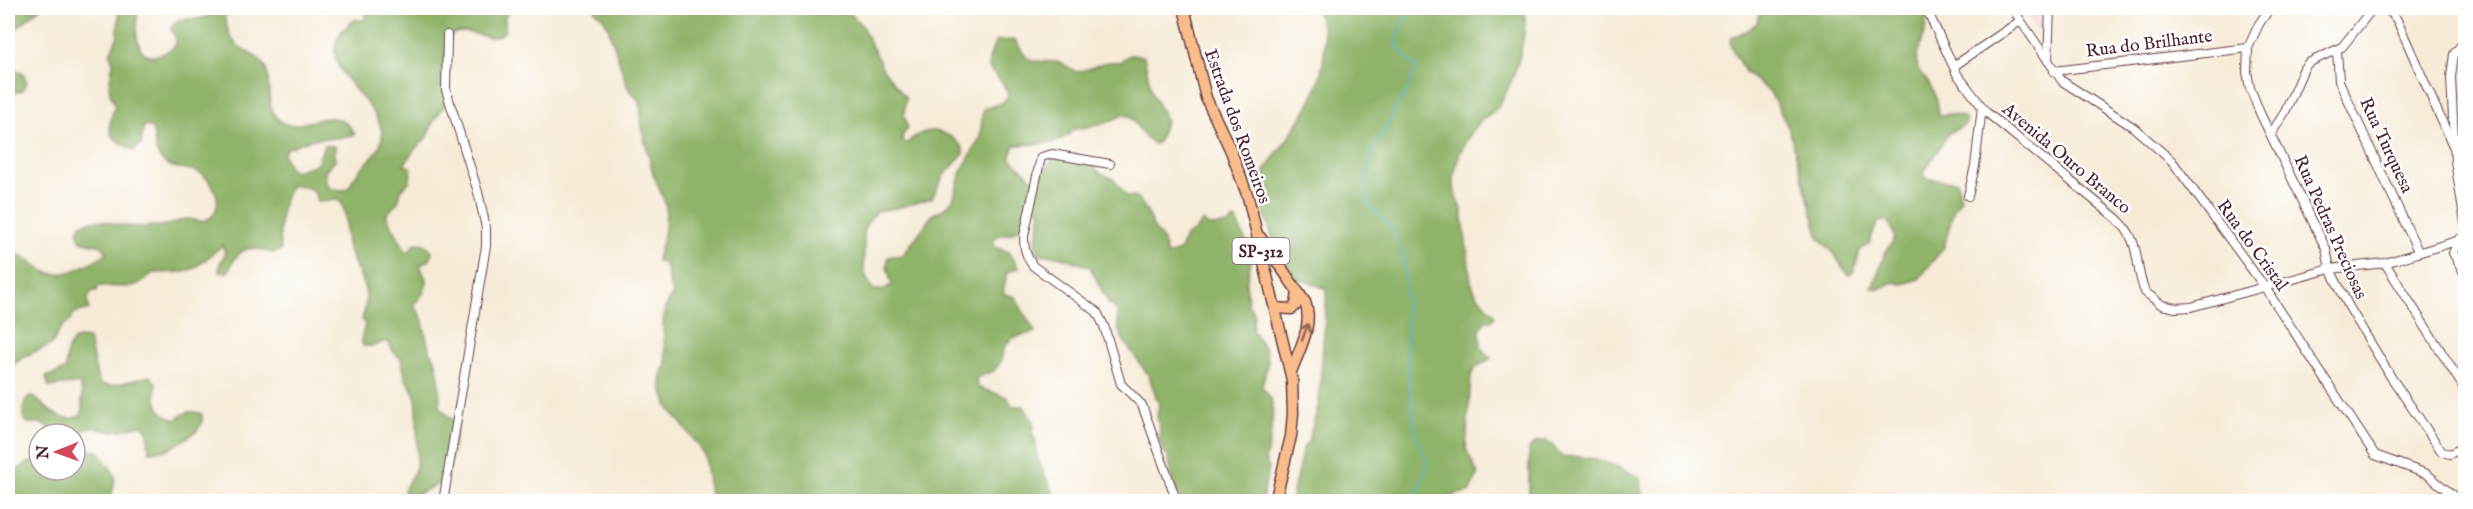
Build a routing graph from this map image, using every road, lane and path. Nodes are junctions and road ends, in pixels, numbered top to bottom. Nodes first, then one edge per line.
1 (1184, 8) edge
2 (1926, 8) edge
3 (2012, 8) edge
4 (2050, 8) edge
5 (2270, 8) edge
6 (2373, 8) edge
7 (2387, 8) edge
8 (2020, 21) junction
9 (447, 35) dead end
10 (2466, 39) edge
11 (2248, 48) junction
12 (2337, 51) junction
13 (2048, 61) junction
14 (1954, 66) junction
15 (2054, 71) junction
16 (1982, 107) junction
17 (2271, 134) junction
18 (2455, 150) junction
19 (1110, 164) dead end
20 (1968, 196) dead end
21 (2466, 231) edge
22 (1257, 232) junction
23 (2461, 239) edge
24 (2418, 251) junction
25 (2385, 263) junction
26 (2330, 269) junction
27 (2466, 276) edge
28 (2264, 286) junction
29 (1298, 292) junction
30 (1275, 308) junction
31 (1290, 373) junction
32 (2466, 391) edge
33 (2466, 446) edge
34 (443, 501) edge
35 (1177, 501) edge
36 (1275, 501) edge
37 (2461, 501) edge

1 - 22 main road, Estrada dos Romeiros / SP-312
2 - 14 street, Avenida Ouro Branco
3 - 8 street, Rua do Cristal
4 - 13 street
5 - 11 street
6 - 12 street
7 - 18 street
8 - 13 street, Rua do Cristal
8 - 14 street
9 - 34 street
10 - 18 street
11 - 15 street, Rua do Brilhante
11 - 17 street, Rua Pedras Preciosas
12 - 17 street
12 - 24 street, Rua Turquesa
13 - 15 street, Rua do Cristal
14 - 16 street, Avenida Ouro Branco
15 - 28 street, Rua do Cristal
16 - 20 street
16 - 28 street, Avenida Ouro Branco
17 - 26 street, Rua Pedras Preciosas
18 - 21 street
19 - 35 street
21 - 23 street
22 - 29 main road
22 - 30 main road, Estrada dos Romeiros / SP-312
23 - 24 street, Avenida Ouro Branco
23 - 27 street
24 - 25 street, Avenida Ouro Branco
25 - 26 street, Avenida Ouro Branco
25 - 32 street
26 - 28 street, Avenida Ouro Branco
26 - 33 street, Rua Pedras Preciosas
28 - 37 street, Rua do Cristal
29 - 30 main road
31 -> 29 main road
30 - 31 main road, Estrada dos Romeiros / SP-312
31 - 36 main road, Estrada dos Romeiros / SP-312

